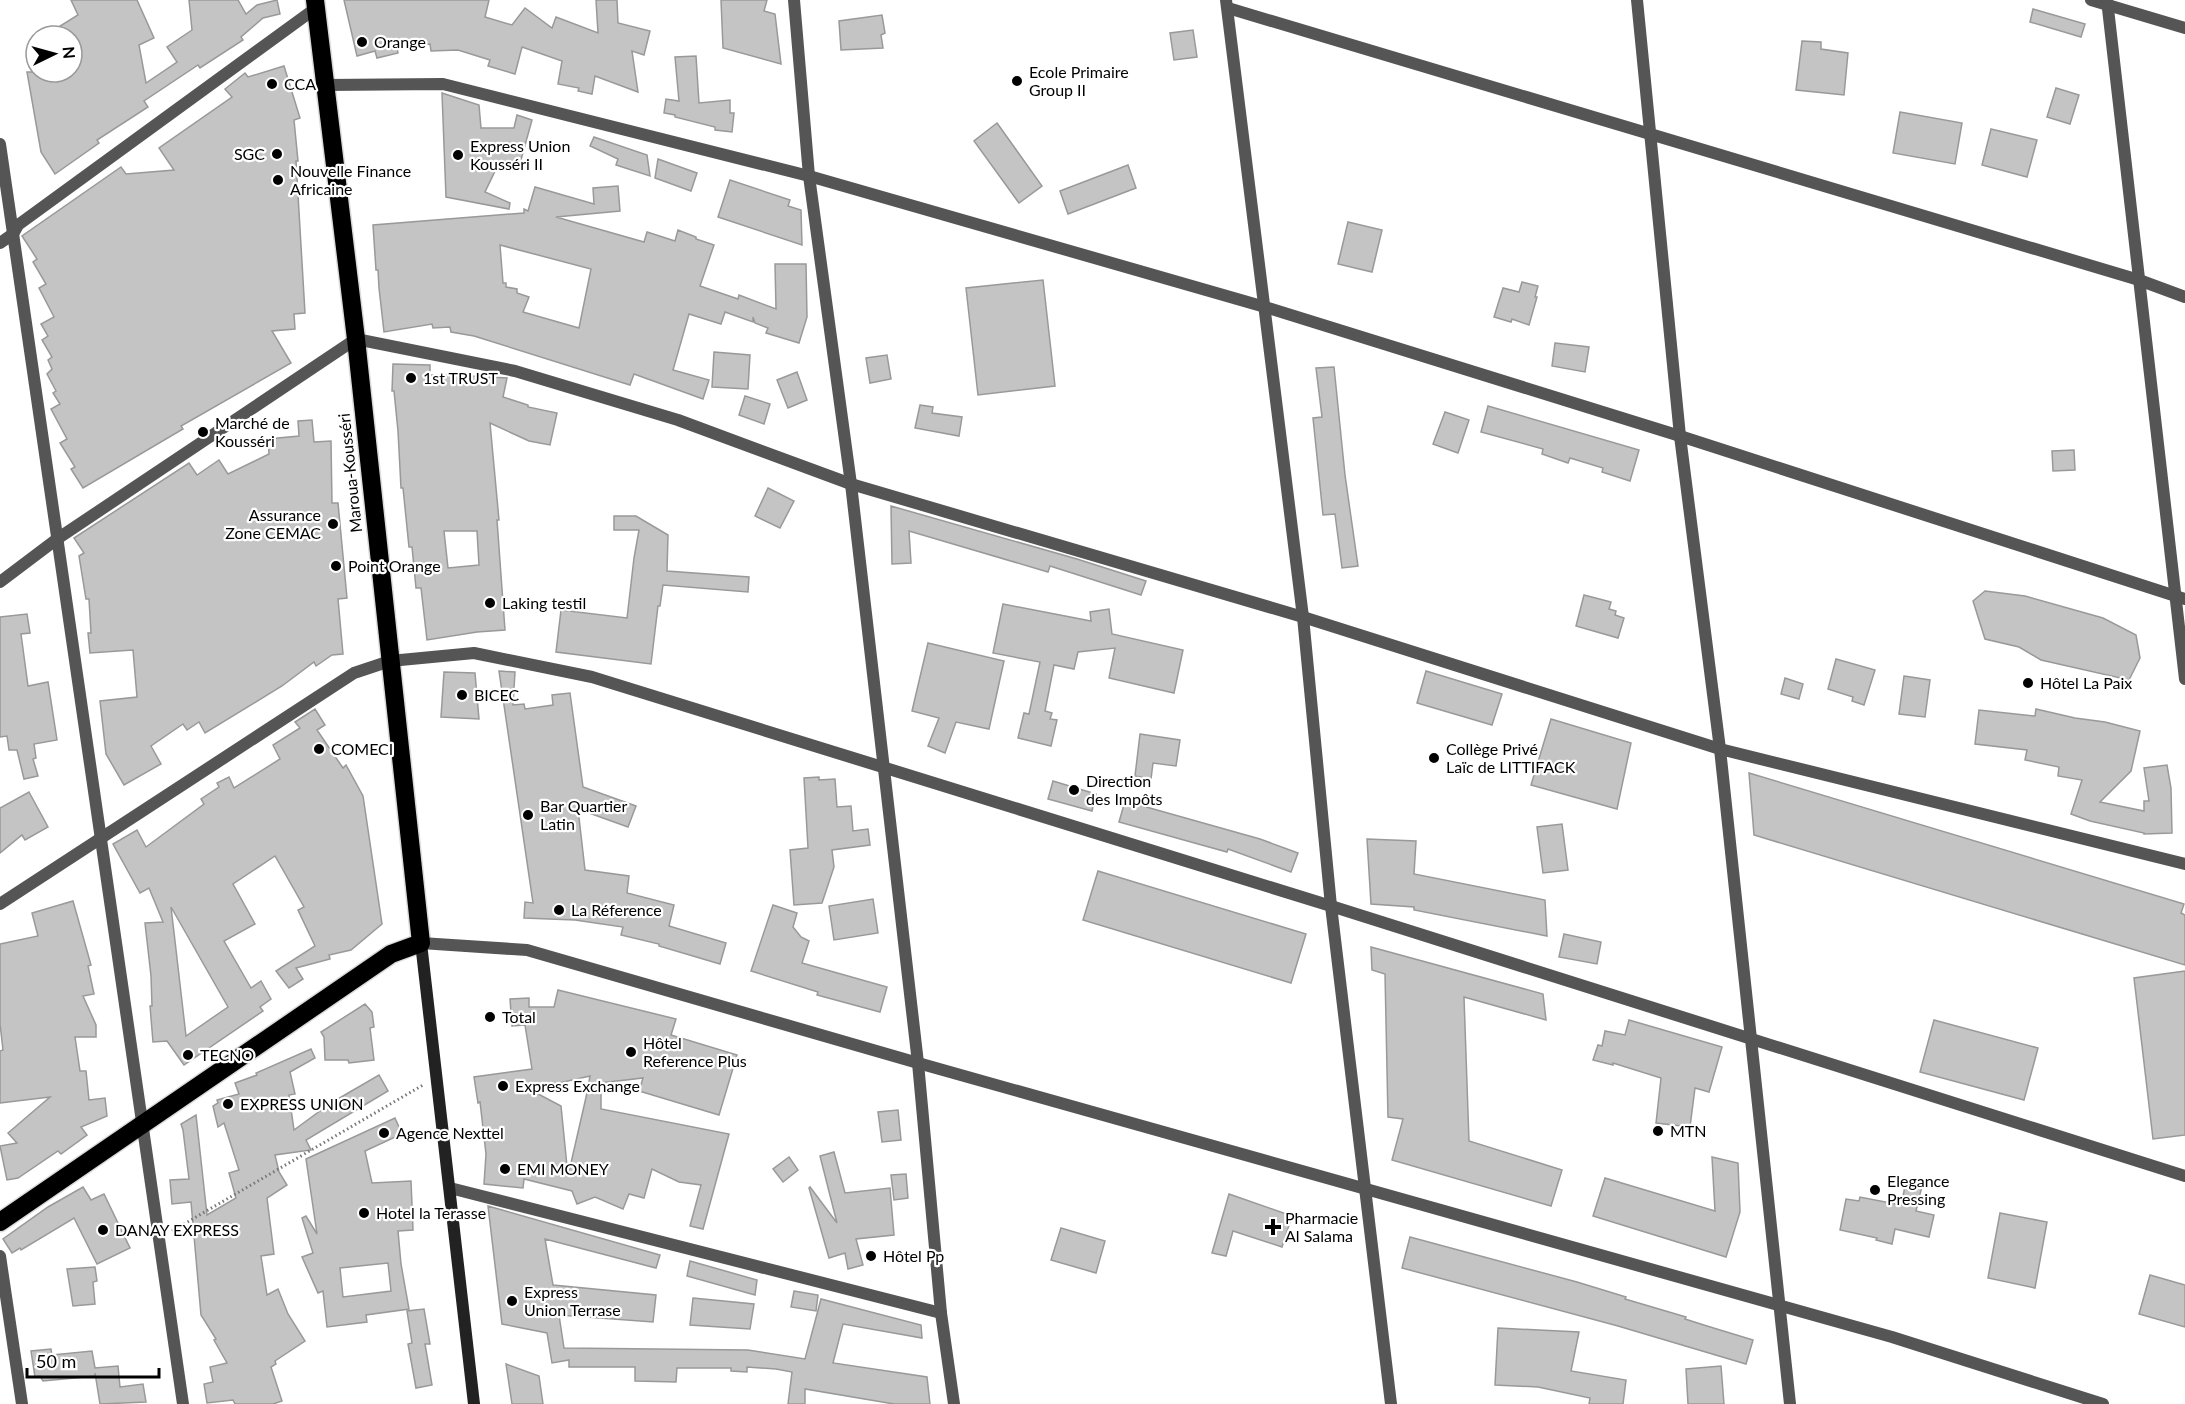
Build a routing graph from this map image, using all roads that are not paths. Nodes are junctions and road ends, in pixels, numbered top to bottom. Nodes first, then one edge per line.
1 (794, 0) edge
2 (1637, 0) edge
3 (2091, 0) edge
4 (2107, 2) edge
5 (316, 4) edge
6 (1227, 4) edge
7 (2185, 28) edge
8 (326, 85) junction
9 (1650, 134) junction
10 (0, 144) edge
11 (809, 176) junction
12 (13, 234) junction
13 (0, 243) edge
14 (2139, 280) junction
15 (2185, 297) edge
16 (1265, 307) junction
17 (356, 339) junction
18 (1680, 436) junction
19 (851, 484) junction
20 (57, 539) junction
21 (0, 582) edge
22 (2180, 597) edge
23 (1303, 617) junction
24 (390, 661) junction
25 (2185, 680) edge
26 (1720, 749) junction
27 (884, 769) junction
28 (101, 838) junction
29 (2185, 864) edge
30 (0, 904) edge
31 (1331, 906) junction
32 (421, 943) junction
33 (1751, 1039) junction
34 (918, 1063) junction
35 (142, 1125) junction
36 (2185, 1176) edge
37 (450, 1188) junction
38 (1365, 1190) junction
39 (0, 1222) edge
40 (0, 1256) edge
41 (1779, 1306) junction
42 (941, 1313) junction
43 (22, 1404) edge
44 (183, 1404) edge
45 (474, 1404) edge
46 (954, 1404) edge
47 (1391, 1404) edge
48 (1790, 1404) edge
49 (2103, 1404) edge

1 - 11 street
2 - 9 street
3 - 4 street
4 - 7 street
4 - 14 street
5 - 8 highway, Maroua-Kousséri
5 - 12 street
6 - 9 street
6 - 16 street
8 - 11 street
8 - 17 highway, Maroua-Kousséri
9 - 14 street
9 - 18 street
10 - 12 street
11 - 16 street
11 - 19 street
12 - 13 street
12 - 20 street
14 - 15 street
14 - 22 street
16 - 18 street
16 - 23 street
17 - 19 street
17 - 20 street
17 - 24 highway, Maroua-Kousséri
18 - 22 street
18 - 26 street
19 - 23 street
19 - 27 street
20 - 21 street
20 - 28 street
22 - 25 street
23 - 26 street
23 - 31 street
24 - 27 street
24 - 28 street
24 - 32 highway, Maroua-Kousséri
26 - 29 street
26 - 33 street
27 - 31 street
27 - 34 street
28 - 30 street
28 - 35 street
31 - 33 street
31 - 38 street
32 - 34 street
32 - 35 highway
32 - 37 street
33 - 36 street
33 - 41 street
34 - 38 street
34 - 42 street
35 - 39 highway
35 - 44 street
37 - 42 street
37 - 45 street
38 - 41 street
38 - 47 street
40 - 43 street
41 - 48 street
41 - 49 street
42 - 46 street

